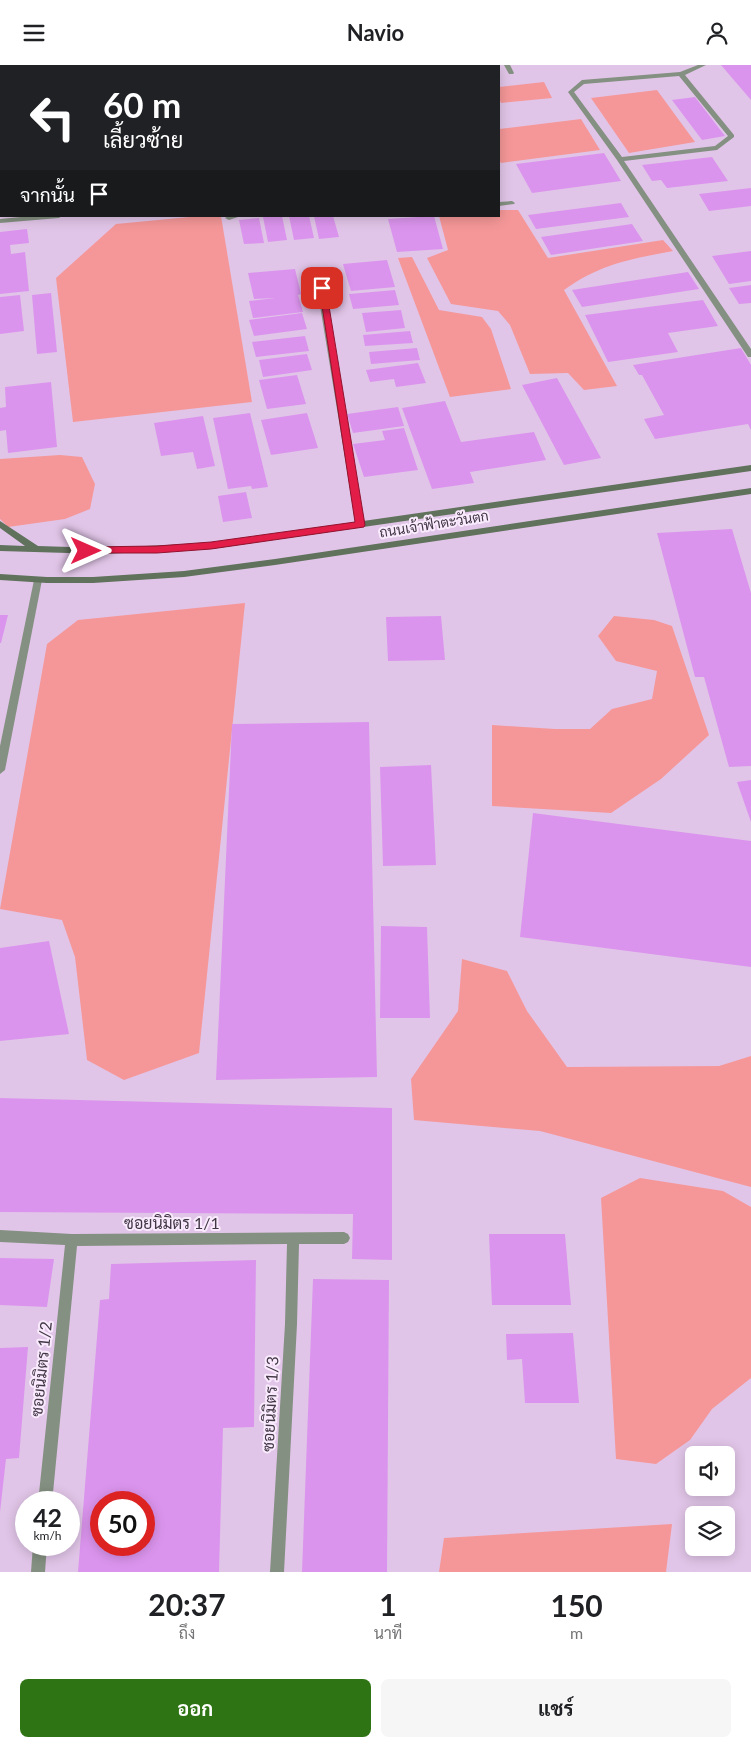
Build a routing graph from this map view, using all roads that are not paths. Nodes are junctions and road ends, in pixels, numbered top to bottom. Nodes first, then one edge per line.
1 (507, 65) edge
2 (703, 65) edge
3 (511, 73) dead end
4 (680, 74) junction
5 (620, 159) junction
6 (512, 203) dead end
7 (500, 204) edge
8 (47, 217) edge
9 (234, 217) edge
10 (229, 218) dead end
11 (0, 221) edge
12 (318, 269) dead end
13 (751, 355) edge
14 (751, 468) edge
15 (751, 491) edge
16 (0, 524) edge
17 (360, 525) junction
18 (0, 548) edge
19 (38, 550) junction
20 (0, 577) edge
21 (38, 580) junction
22 (0, 770) edge
23 (0, 1236) edge
24 (344, 1238) dead end
25 (293, 1239) junction
26 (72, 1240) junction
27 (46, 1491) edge
28 (39, 1556) edge
29 (38, 1572) edge
30 (277, 1572) edge

1 - 3 street
2 - 4 street
4 - 5 street
4 - 5 street
5 - 13 street
6 - 7 street
8 - 11 street
9 - 10 street
12 - 17 street
14 - 17 main road, ถนนเจ้าฟ้าตะวันตก
15 - 21 main road, ถนนเจ้าฟ้าตะวันตก
16 - 19 main road
17 - 19 main road, ถนนเจ้าฟ้าตะวันตก
18 - 19 main road, ถนนเจ้าฟ้าตะวันตก
20 - 21 main road, ถนนเจ้าฟ้าตะวันตก
21 - 22 street
23 - 26 street, ซอยนิมิตร 1/1
24 - 25 street, ซอยนิมิตร 1/1
25 - 26 street, ซอยนิมิตร 1/1
25 - 30 street, ซอยนิมิตร 1/3
26 - 27 street, ซอยนิมิตร 1/2
28 - 29 street

